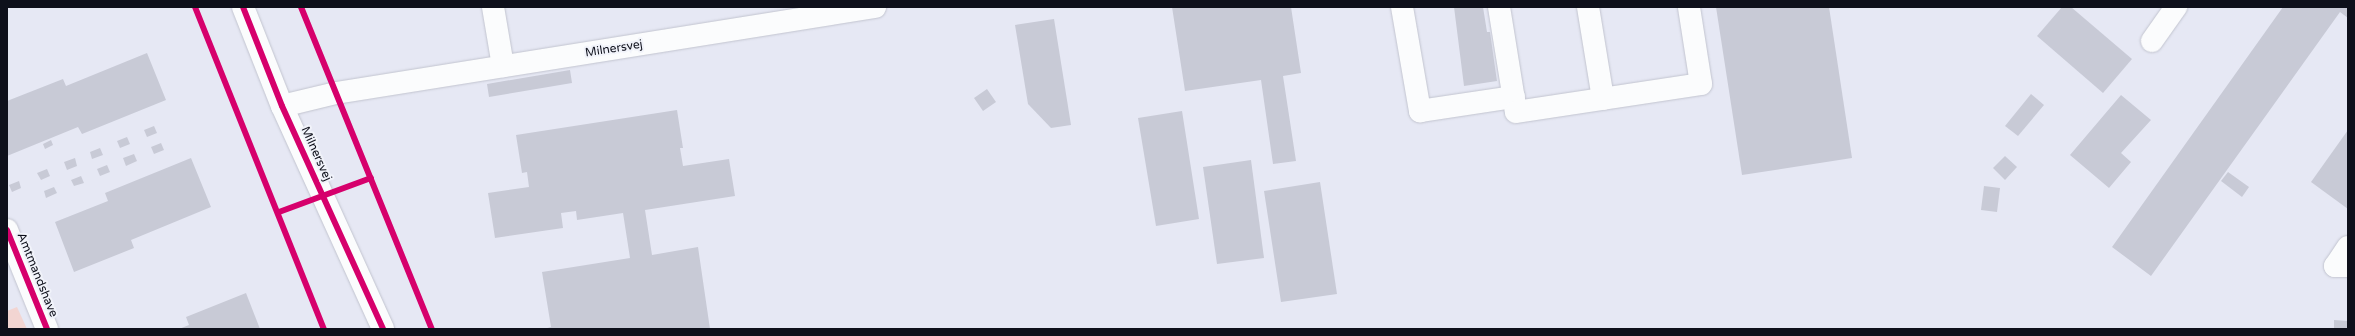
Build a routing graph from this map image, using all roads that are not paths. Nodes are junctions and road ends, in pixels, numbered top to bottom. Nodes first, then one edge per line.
1 (243, 7) edge
2 (493, 7) edge
3 (875, 7) edge
4 (1402, 7) edge
5 (1499, 7) edge
6 (1588, 7) edge
7 (1689, 7) edge
8 (2176, 7) edge
9 (2152, 41) dead end
10 (503, 66) junction
11 (1514, 97) junction
12 (1603, 99) junction
13 (282, 106) junction
14 (7, 230) edge
15 (2348, 247) edge
16 (2348, 266) edge
17 (47, 329) edge
18 (383, 329) edge

1 - 13 street, Milnersvej
2 - 10 street
3 - 10 street, Milnersvej
4 - 11 street
5 - 11 street
6 - 12 street
7 - 12 street
8 - 9 street
10 - 13 street, Milnersvej
11 - 12 street
13 - 18 street, Milnersvej
14 - 17 street, Amtmandshave
15 - 16 street

